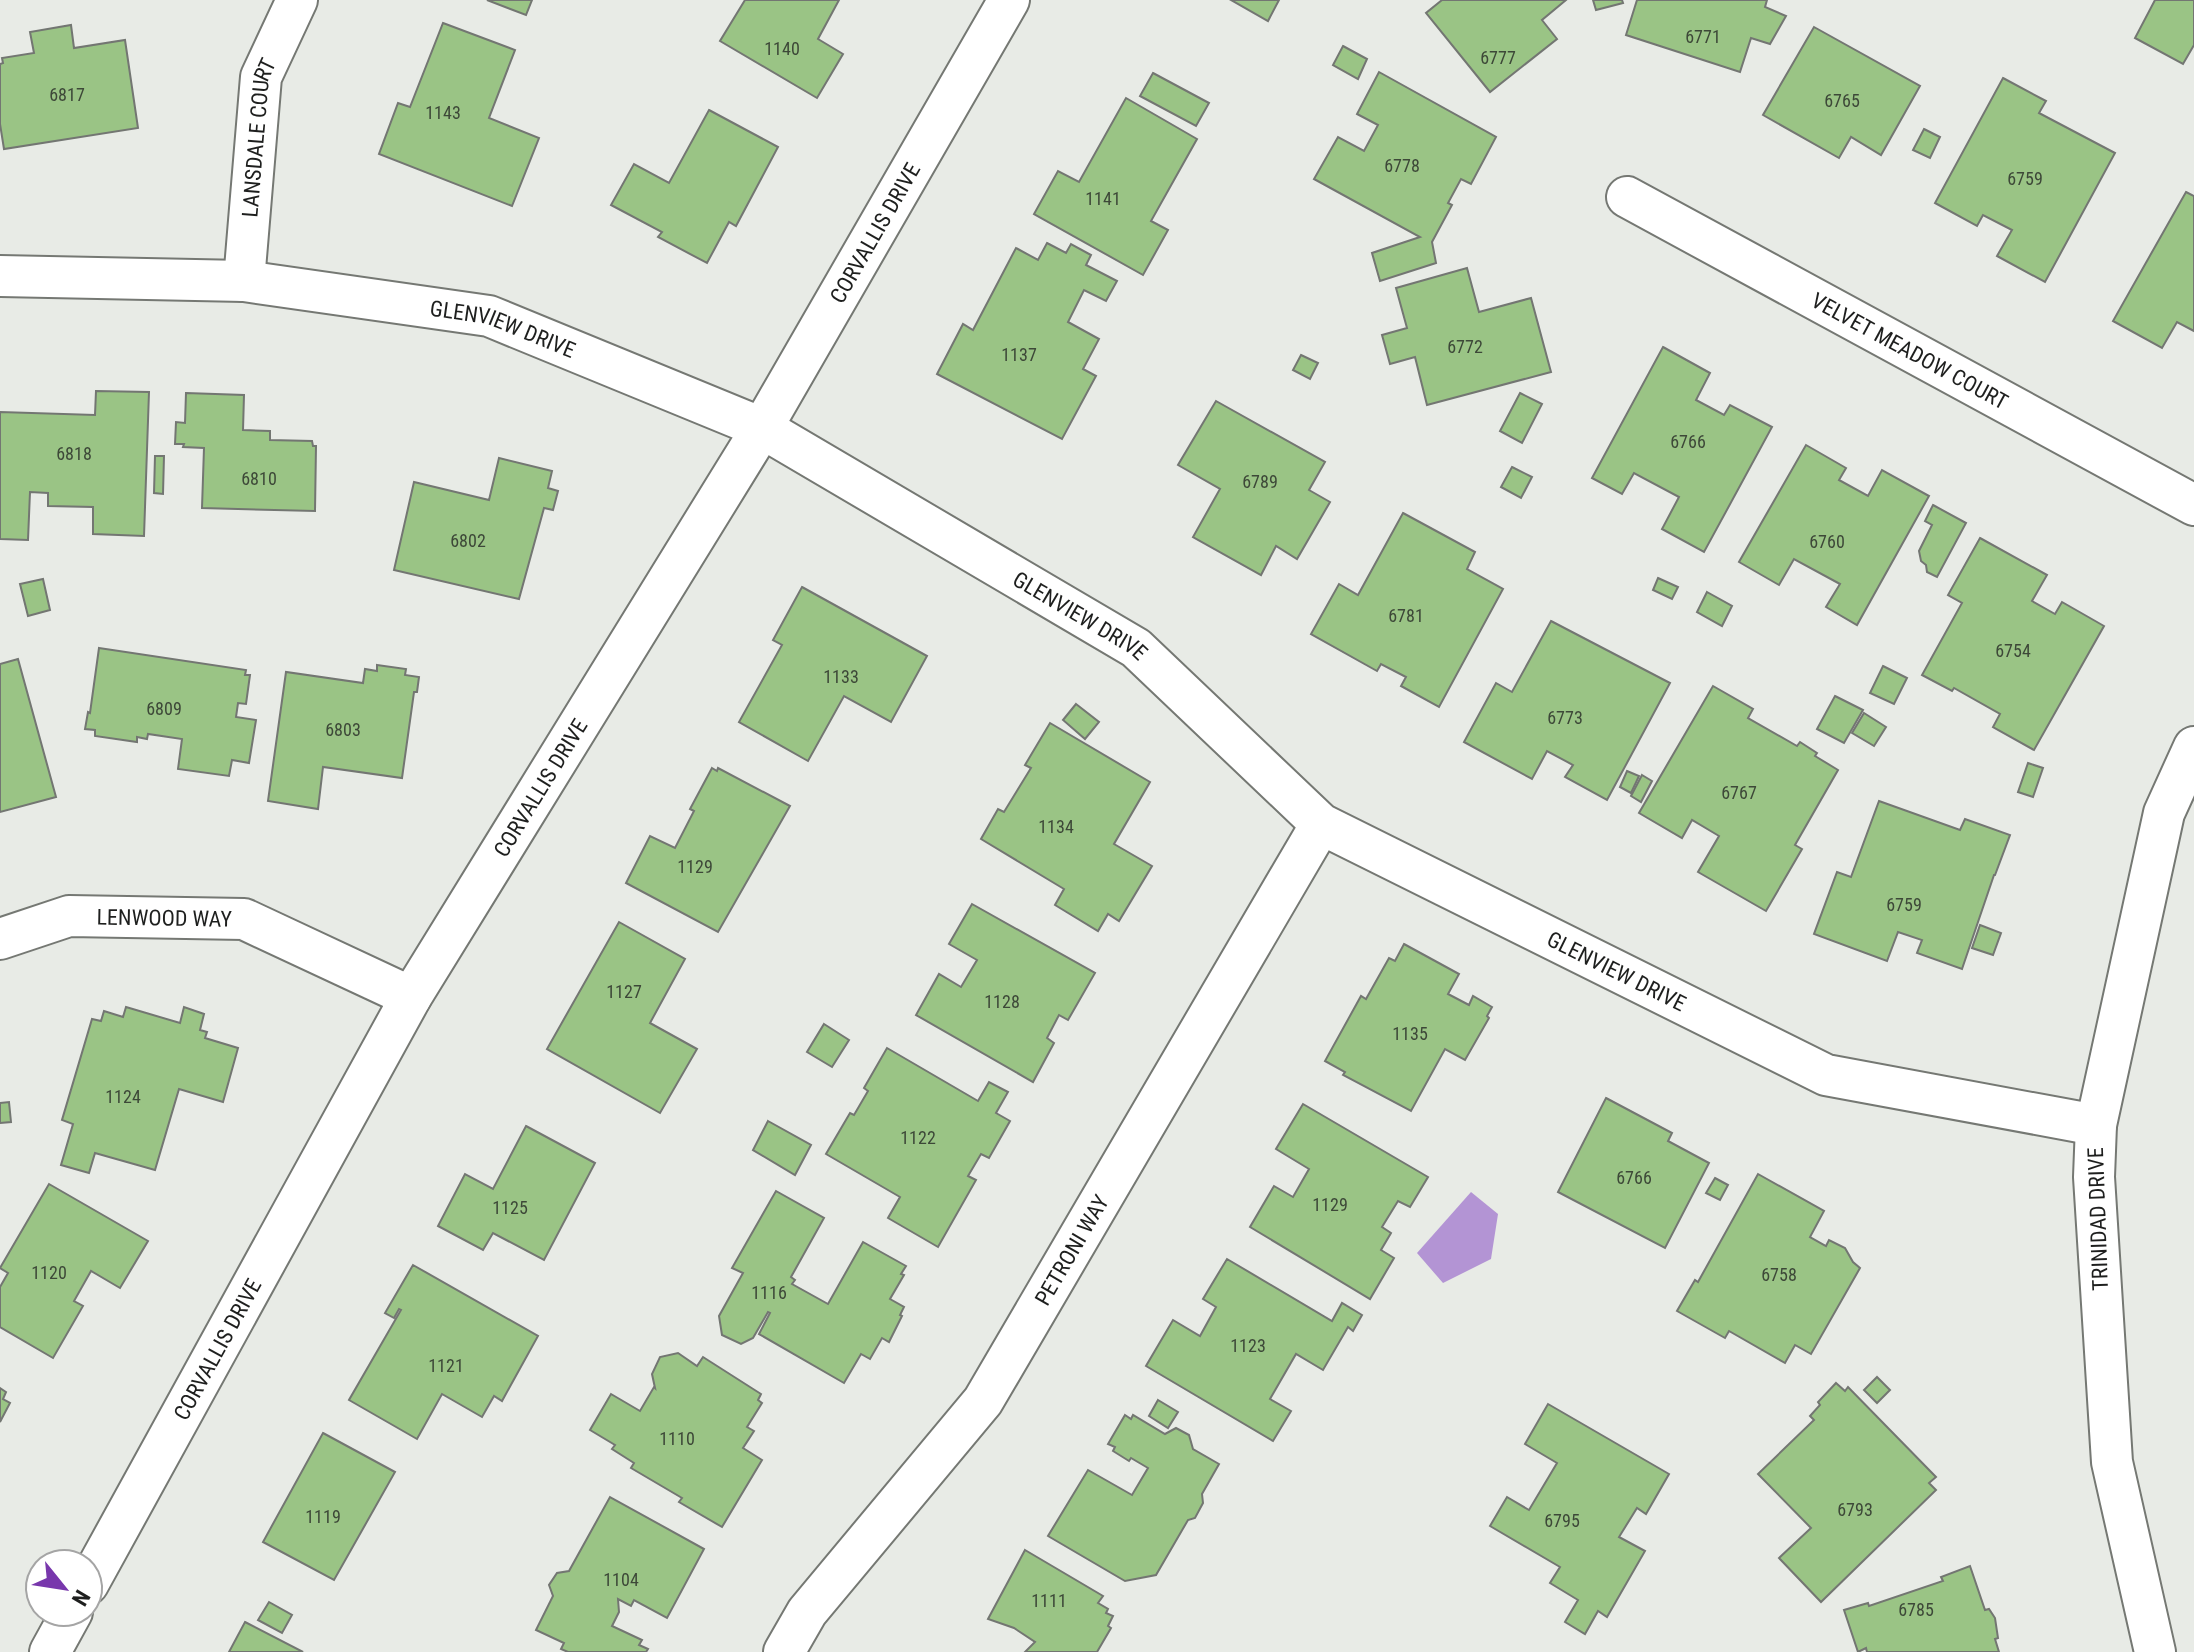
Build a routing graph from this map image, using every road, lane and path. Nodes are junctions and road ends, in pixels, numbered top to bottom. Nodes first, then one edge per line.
1 (297, 0) edge
2 (1009, 0) edge
3 (1627, 197) dead end
4 (0, 276) edge
5 (244, 281) junction
6 (762, 428) junction
7 (2194, 505) edge
8 (2194, 747) edge
9 (1321, 824) junction
10 (0, 939) edge
11 (411, 997) junction
12 (2096, 1125) junction
13 (104, 1555) edge
14 (63, 1628) edge
15 (50, 1652) edge
16 (784, 1652) edge
17 (2155, 1652) edge

1 - 5 street, LANSDALE COURT
2 - 6 street, CORVALLIS DRIVE
3 - 7 street, VELVET MEADOW COURT
4 - 5 street, GLENVIEW DRIVE
5 - 6 street, GLENVIEW DRIVE
6 - 9 street, GLENVIEW DRIVE
6 - 11 street, CORVALLIS DRIVE
8 - 12 street, TRINIDAD DRIVE
9 - 12 street, GLENVIEW DRIVE
9 - 16 street, PETRONI WAY
10 - 11 street, LENWOOD WAY
11 - 13 street, CORVALLIS DRIVE
12 - 17 street, TRINIDAD DRIVE
14 - 15 street

